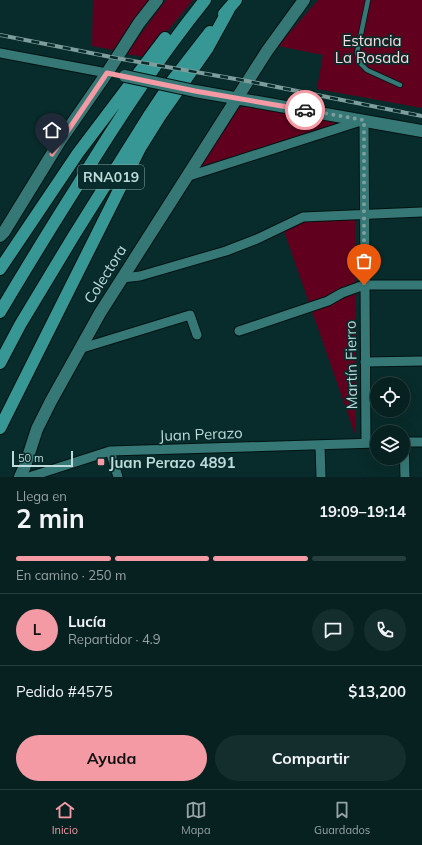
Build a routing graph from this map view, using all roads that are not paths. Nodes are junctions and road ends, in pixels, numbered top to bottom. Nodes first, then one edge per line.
1 (157, 0) edge
2 (304, 0) edge
3 (368, 0) edge
4 (204, 2) edge
5 (233, 4) edge
6 (0, 54) edge
7 (107, 73) junction
8 (400, 86) dead end
9 (236, 98) junction
10 (364, 120) junction
11 (422, 131) edge
12 (186, 177) junction
13 (422, 212) edge
14 (364, 214) junction
15 (0, 236) edge
16 (0, 269) edge
17 (122, 278) junction
18 (364, 285) junction
19 (422, 285) edge
20 (0, 312) edge
21 (239, 331) dead end
22 (197, 335) dead end
23 (79, 349) junction
24 (422, 361) edge
25 (365, 362) junction
26 (0, 363) edge
27 (0, 428) edge
28 (410, 442) edge
29 (422, 442) edge
30 (366, 443) junction
31 (370, 443) edge
32 (320, 445) junction
33 (110, 451) junction
34 (404, 465) edge
35 (20, 477) edge
36 (29, 477) edge
37 (118, 477) edge
38 (321, 477) edge
39 (405, 477) edge

1 - 7 main road
2 - 9 main road, Colectora
3 - 8 lane
4 - 16 highway
4 - 20 highway, RNA019
5 - 26 highway, RNA019
5 - 27 highway
6 - 7 street
7 - 9 main road, bridge
7 - 15 main road
9 - 10 main road
9 - 12 main road, Colectora
10 - 11 main road
10 - 12 street
10 - 14 street, Martín Fierro
12 - 17 main road, Colectora
13 - 14 street
14 - 17 street
14 - 18 street, Martín Fierro
17 - 23 main road, Colectora
18 - 19 street
18 - 21 street
18 - 25 street, Martín Fierro
22 - 23 street
23 - 35 main road, Colectora
24 - 25 street
25 - 30 street, Martín Fierro
28 - 29 street
30 - 31 street, Juan Perazo
30 - 32 street, Juan Perazo
32 - 33 street, Juan Perazo
32 - 38 street
33 - 36 street, Juan Perazo
33 - 37 street
34 - 39 street

